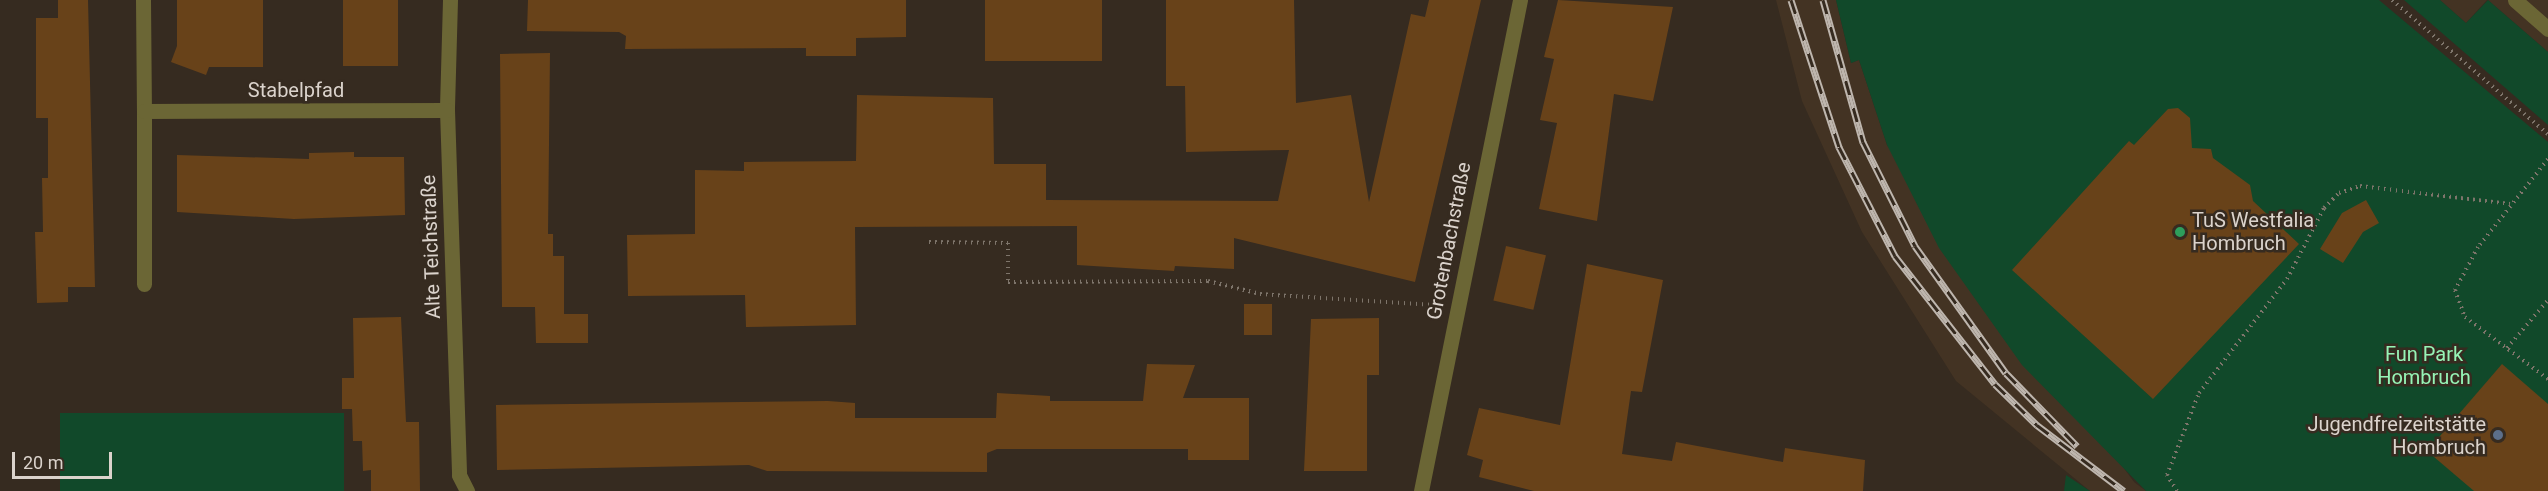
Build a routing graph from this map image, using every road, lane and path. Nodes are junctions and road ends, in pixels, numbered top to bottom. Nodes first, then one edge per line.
1 (143, 0) edge
2 (450, 0) edge
3 (1520, 0) edge
4 (2392, 0) edge
5 (2515, 0) edge
6 (2548, 29) edge
7 (447, 110) junction
8 (144, 111) junction
9 (2548, 134) edge
10 (2548, 159) edge
11 (2510, 204) junction
12 (928, 242) dead end
13 (144, 284) dead end
14 (2548, 300) edge
15 (1457, 306) junction
16 (2507, 348) junction
17 (2548, 379) edge
18 (467, 491) edge
19 (1421, 491) edge
20 (2177, 491) edge

1 - 8 street
2 - 7 street, Alte Teichstraße
3 - 15 street, Grotenbachstraße
4 - 9 path
5 - 6 street
7 - 8 street, Stabelpfad
7 - 18 street, Alte Teichstraße
8 - 13 street
10 - 11 path
11 - 16 path
11 - 20 path
12 - 15 path
14 - 16 path
15 - 19 street, Grotenbachstraße
16 - 17 path

